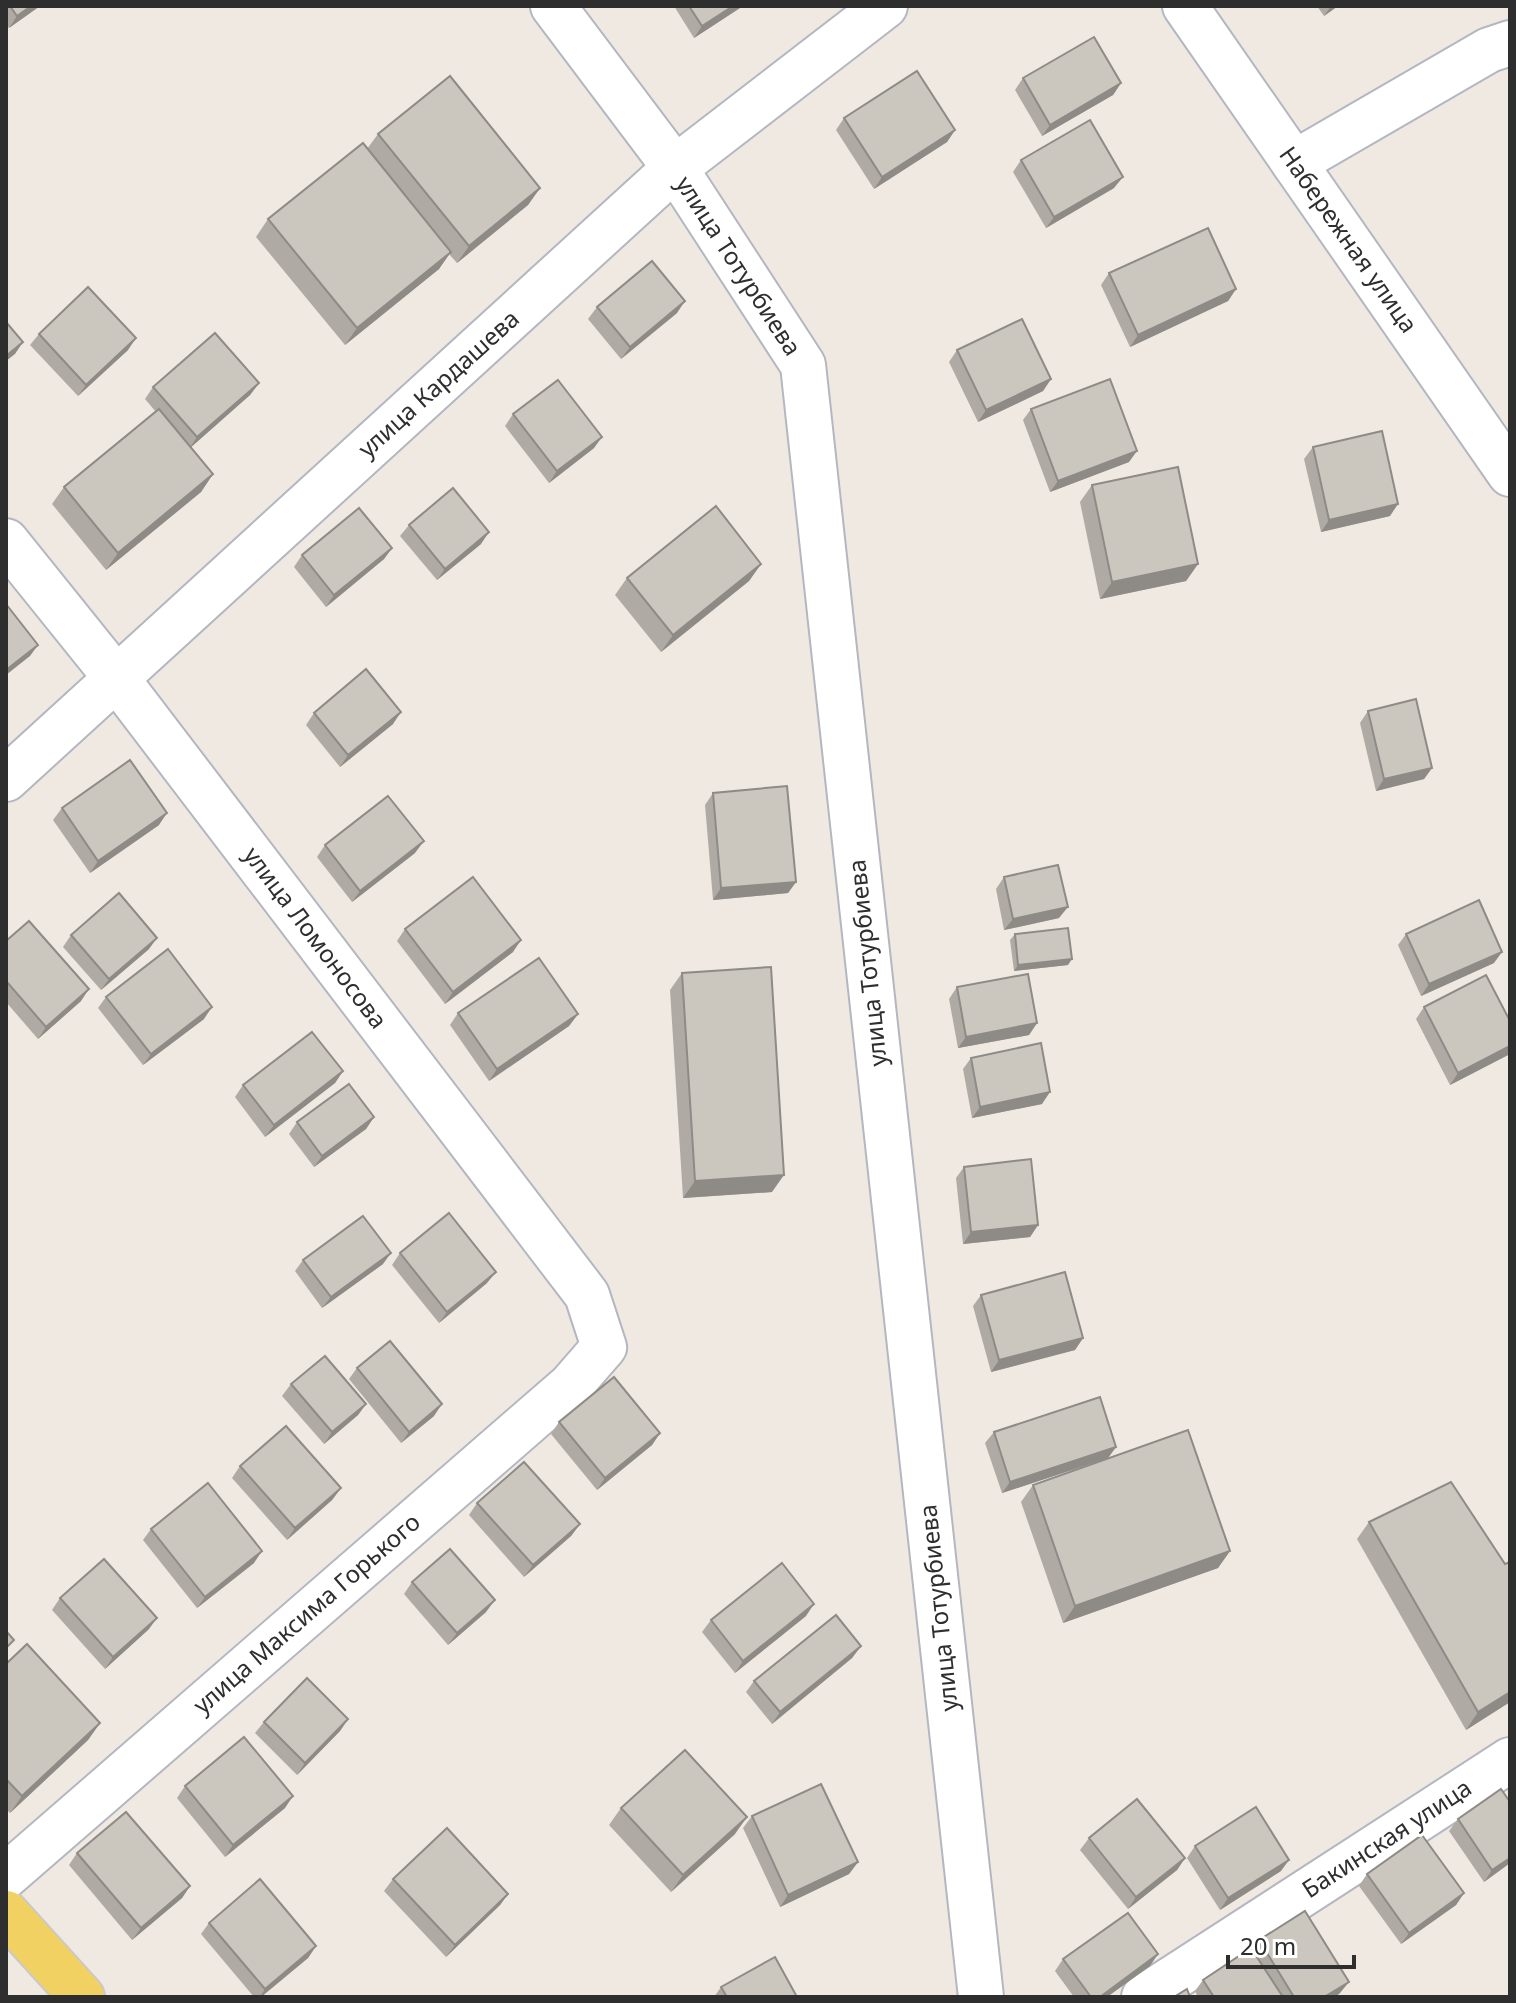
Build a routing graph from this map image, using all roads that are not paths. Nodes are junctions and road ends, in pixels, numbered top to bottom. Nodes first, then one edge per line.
1 (553, 6) edge
2 (885, 6) edge
3 (1185, 6) edge
4 (1510, 43) edge
5 (1294, 163) junction
6 (675, 168) junction
7 (1510, 474) edge
8 (6, 541) edge
9 (117, 679) junction
10 (6, 779) edge
11 (604, 1347) joint
12 (1510, 1760) edge
13 (6, 1876) edge
14 (6, 1913) edge
15 (82, 1997) edge
16 (981, 1997) edge
17 (1144, 1997) edge

1 - 6 street, улица Тотурбиева
2 - 6 street, улица Кардашева
3 - 5 street, Набережная улица
4 - 5 street
5 - 7 street, Набережная улица
6 - 9 street, улица Кардашева
6 - 16 street, улица Тотурбиева
8 - 9 street, улица Ломоносова
9 - 10 street, улица Кардашева
9 - 11 street, улица Ломоносова
11 - 13 street, улица Максима Горького
12 - 17 street, Бакинская улица
14 - 15 main road

